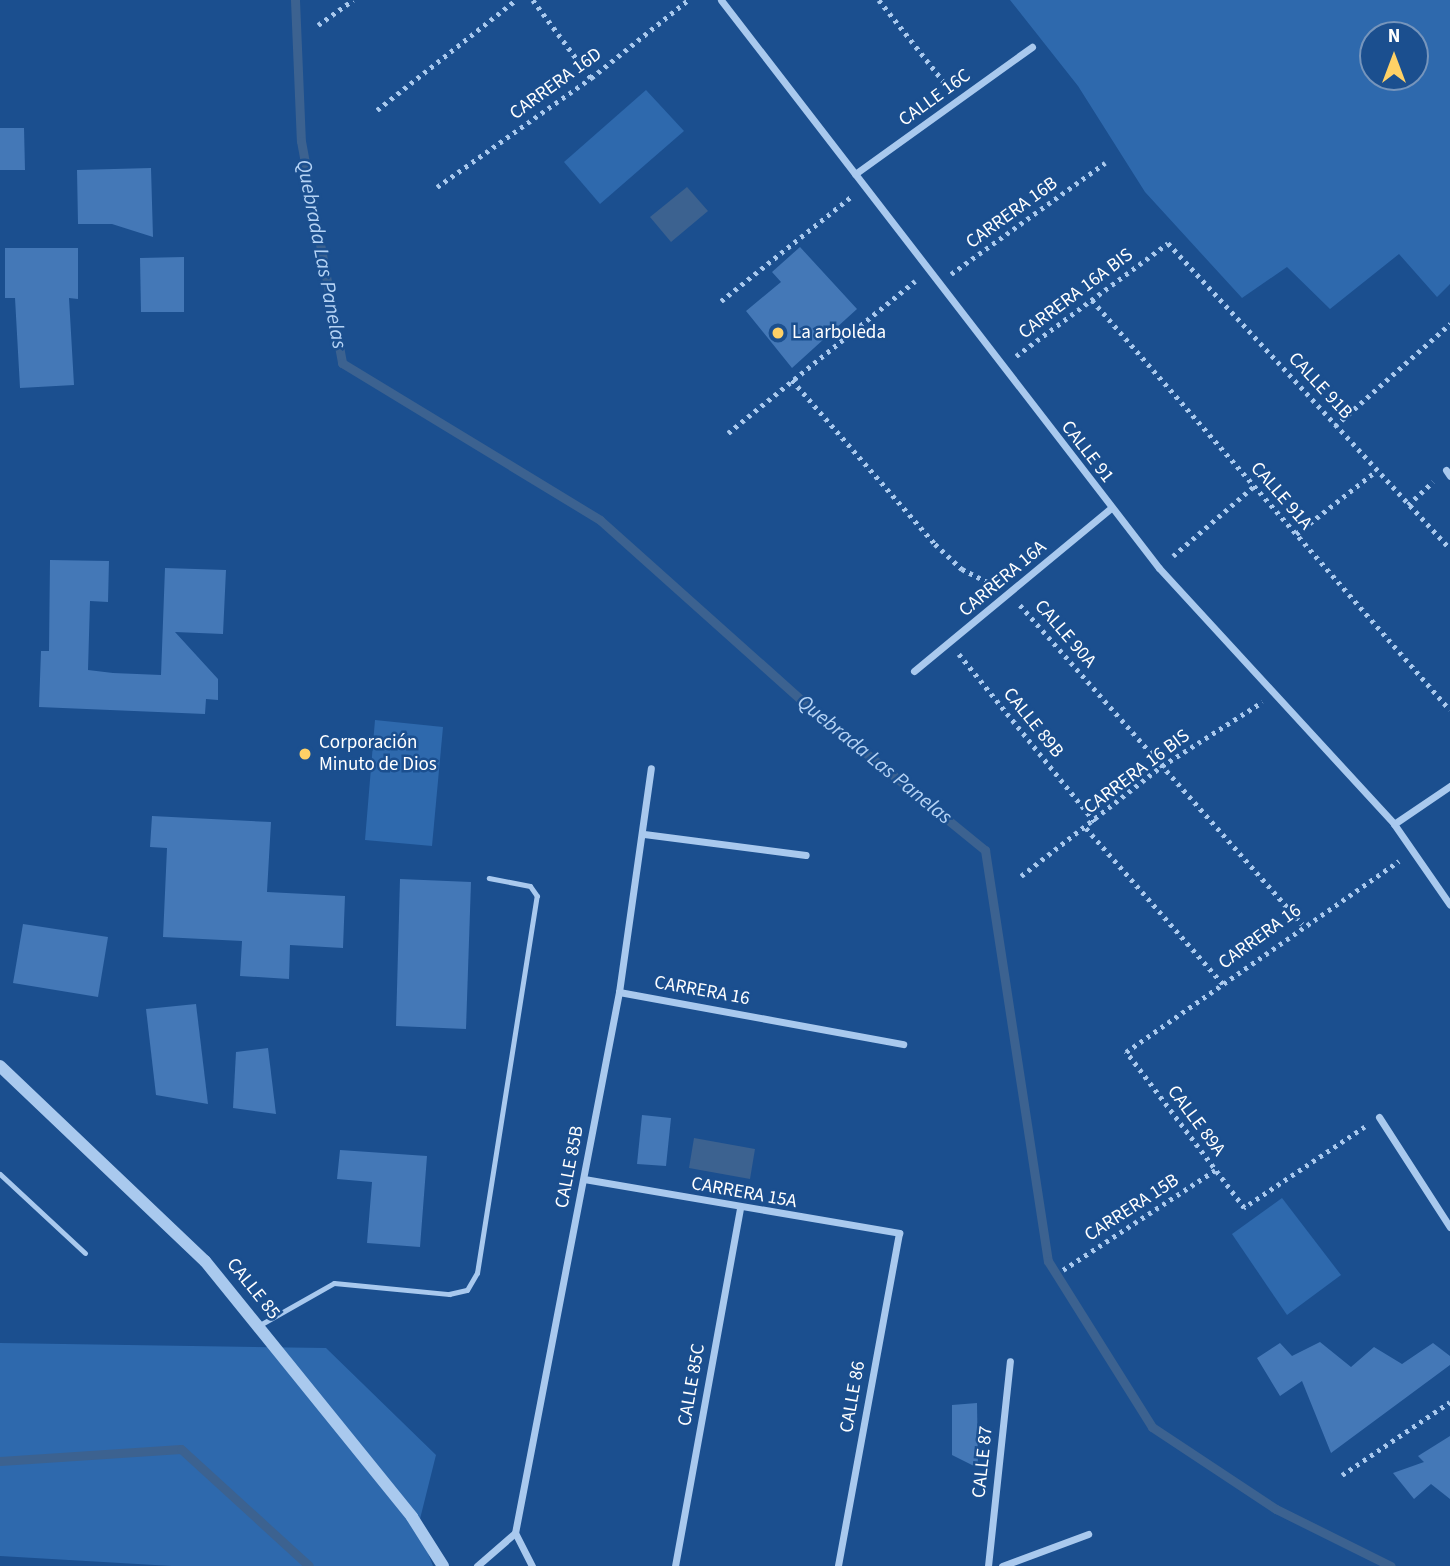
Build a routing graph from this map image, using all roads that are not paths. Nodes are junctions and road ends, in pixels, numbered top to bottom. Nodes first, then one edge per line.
1 (721, 0) edge
2 (1032, 47) dead end
3 (855, 174) junction
4 (1111, 508) junction
5 (914, 671) dead end
6 (651, 768) dead end
7 (1450, 786) edge
8 (1394, 824) junction
9 (644, 834) junction
10 (806, 855) dead end
11 (489, 878) dead end
12 (1450, 905) edge
13 (619, 992) junction
14 (903, 1044) dead end
15 (0, 1066) edge
16 (1379, 1117) road end
17 (0, 1174) edge
18 (584, 1179) junction
19 (740, 1209) junction
20 (1450, 1227) edge
21 (899, 1233) joint
22 (85, 1253) dead end
23 (258, 1326) junction
24 (1010, 1360) dead end
25 (514, 1534) junction
26 (1088, 1534) dead end
27 (443, 1566) edge
28 (477, 1566) edge
29 (532, 1566) edge
30 (676, 1566) edge
31 (838, 1566) edge
32 (988, 1566) edge
33 (1002, 1566) edge

1 - 3 street, CALLE 91
2 - 3 street, CALLE 16C
3 - 4 street, CALLE 91
4 - 5 street, CARRERA 16A
4 - 8 street, CALLE 91
6 - 9 street, CALLE 85B
7 - 8 street
8 - 12 street, CALLE 91
9 - 10 street
9 - 13 street, CALLE 85B
11 - 23 lane
13 - 14 street, CARRERA 16
13 - 18 street, CALLE 85B
15 - 23 street, CALLE 85
16 - 20 street
17 - 22 lane
18 - 19 street, CARRERA 15A
18 - 25 street, CALLE 85B
19 - 21 street, CARRERA 15A
19 - 30 street, CALLE 85C
21 - 31 street, CALLE 86
23 - 27 street, CALLE 85
24 - 32 street, CALLE 87
25 - 28 street
25 - 29 street
26 - 33 street

